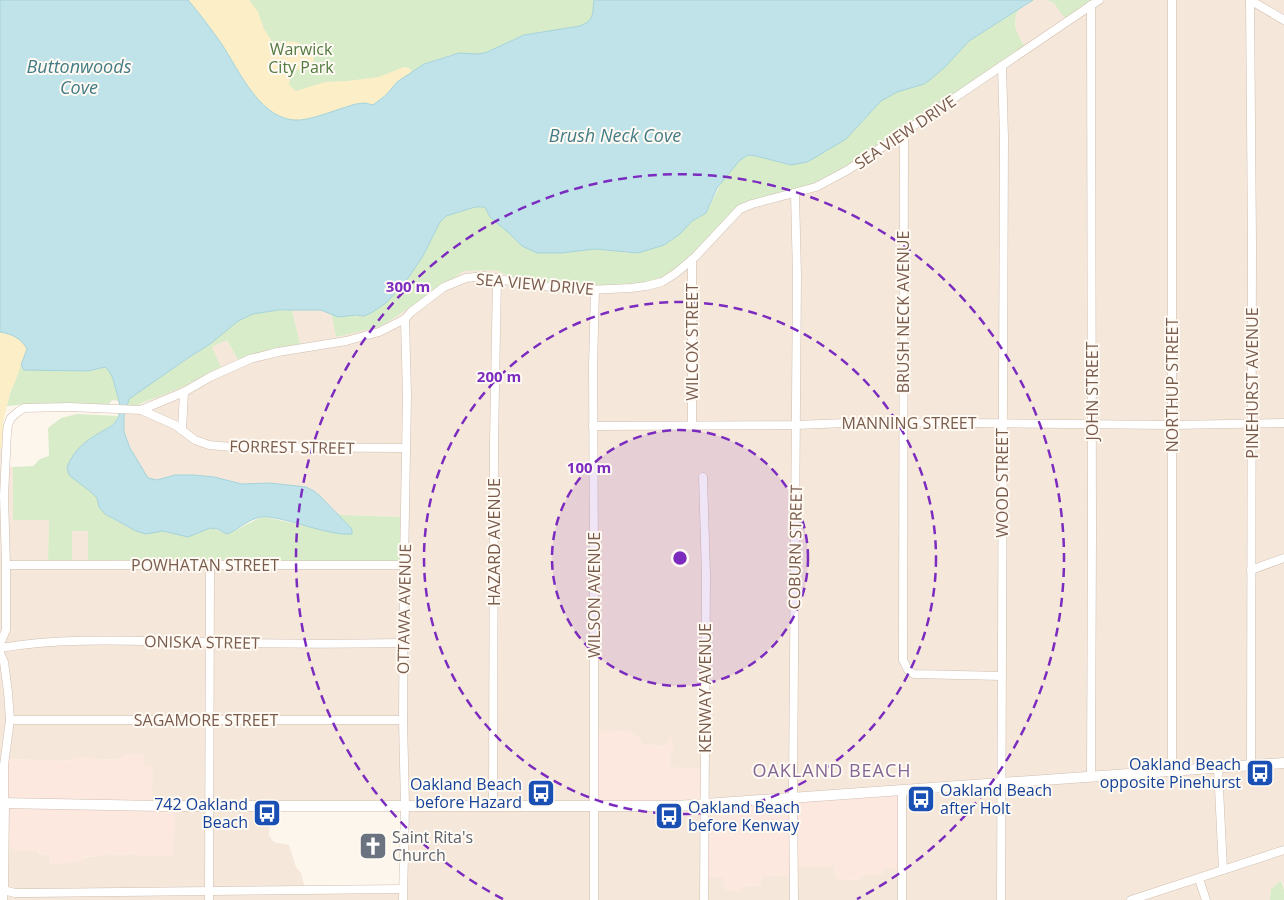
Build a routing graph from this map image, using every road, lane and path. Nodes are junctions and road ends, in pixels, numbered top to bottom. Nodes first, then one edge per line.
1 (1099, 0) edge
2 (1172, 0) edge
3 (1250, 0) edge
4 (1091, 6) junction
5 (1284, 20) edge
6 (1002, 66) junction
7 (904, 132) junction
8 (795, 194) junction
9 (692, 260) junction
10 (497, 278) junction
11 (595, 290) junction
12 (405, 319) junction
13 (184, 392) junction
14 (141, 410) junction
15 (903, 422) junction
16 (1002, 423) junction
17 (1252, 423) junction
18 (1284, 423) edge
19 (1091, 424) junction
20 (692, 425) junction
21 (796, 425) junction
22 (1172, 425) junction
23 (593, 426) junction
24 (182, 430) junction
25 (3, 446) edge
26 (406, 448) junction
27 (703, 477) dead end
28 (1284, 558) edge
29 (6, 565) junction
30 (404, 565) junction
31 (210, 566) junction
32 (1251, 570) junction
33 (210, 642) junction
34 (404, 643) junction
35 (0, 644) edge
36 (0, 648) edge
37 (0, 653) edge
38 (1002, 676) junction
39 (10, 720) junction
40 (211, 720) junction
41 (403, 720) junction
42 (1284, 763) edge
43 (1251, 766) junction
44 (1218, 768) junction
45 (1172, 771) junction
46 (1090, 776) junction
47 (1002, 782) junction
48 (902, 790) junction
49 (793, 798) junction
50 (2, 803) edge
51 (706, 804) junction
52 (210, 806) junction
53 (405, 806) junction
54 (493, 806) junction
55 (594, 806) junction
56 (1284, 850) edge
57 (1223, 870) junction
58 (1199, 879) junction
59 (403, 890) junction
60 (2, 893) edge
61 (209, 896) edge
62 (403, 900) edge
63 (594, 900) edge
64 (704, 900) edge
65 (794, 900) edge
66 (902, 900) edge
67 (1001, 900) edge
68 (1132, 900) edge
69 (1206, 900) edge

1 - 4 street, SEA VIEW DRIVE
2 - 22 street, NORTHUP STREET
3 - 5 street
3 - 17 street, PINEHURST AVENUE
4 - 6 street, SEA VIEW DRIVE
4 - 19 street, JOHN STREET
6 - 7 street, SEA VIEW DRIVE
6 - 16 street, WOOD STREET
7 - 8 street, SEA VIEW DRIVE
7 - 15 street, BRUSH NECK AVENUE
8 - 9 street, SEA VIEW DRIVE
8 - 21 street, COBURN STREET
9 - 11 street, SEA VIEW DRIVE
9 - 20 street, WILCOX STREET
10 - 11 street, SEA VIEW DRIVE
10 - 12 street, SEA VIEW DRIVE
10 - 54 street, HAZARD AVENUE
11 - 23 street, WILSON AVENUE
12 - 13 street, SEA VIEW DRIVE
12 - 26 street, OTTAWA AVENUE
13 - 14 street, SEA VIEW DRIVE
13 - 24 street
14 - 24 street, FORREST STREET
14 - 25 street, SEA VIEW DRIVE
15 - 16 street, MANNING STREET
15 - 21 street, MANNING STREET
15 - 38 street, BRUSH NECK AVENUE
16 - 19 street, MANNING STREET
16 - 38 street, WOOD STREET
17 - 18 street, MANNING STREET
17 - 22 street, MANNING STREET
17 - 32 street, PINEHURST AVENUE
19 - 22 street, MANNING STREET
19 - 46 street, JOHN STREET
20 - 21 street, MANNING STREET
20 - 23 street, MANNING STREET
21 - 49 street, COBURN STREET
22 - 45 street, NORTHUP STREET
23 - 55 street, WILSON AVENUE
24 - 26 street, FORREST STREET
25 - 29 street, SEA VIEW DRIVE
26 - 30 street, OTTAWA AVENUE
27 - 51 street, KENWAY AVENUE
28 - 32 street
29 - 31 street, POWHATAN STREET
29 - 35 street, SEA VIEW DRIVE
30 - 31 street, POWHATAN STREET
30 - 34 street, OTTAWA AVENUE
31 - 33 street
32 - 43 street, PINEHURST AVENUE
33 - 34 street, ONISKA STREET
33 - 36 street, ONISKA STREET
33 - 40 street
34 - 41 street, OTTAWA AVENUE
37 - 39 street
38 - 47 street, WOOD STREET
39 - 40 street, SAGAMORE STREET
39 - 50 street
40 - 41 street, SAGAMORE STREET
40 - 52 street
41 - 53 street, OTTAWA AVENUE
42 - 43 street
43 - 44 street
44 - 45 street
44 - 57 street
45 - 46 street
46 - 47 street
47 - 48 street
47 - 67 street, WOOD STREET
48 - 49 street
48 - 66 street
49 - 51 street
49 - 65 street, COBURN STREET
50 - 52 street
50 - 60 street
51 - 55 street
51 - 64 street, KENWAY AVENUE
52 - 53 street
52 - 61 street
53 - 54 street
53 - 59 street, OTTAWA AVENUE
54 - 55 street
55 - 63 street, WILSON AVENUE
56 - 57 street
57 - 58 street
58 - 68 street
58 - 69 street
59 - 61 street
59 - 62 street, OTTAWA AVENUE
60 - 61 street

